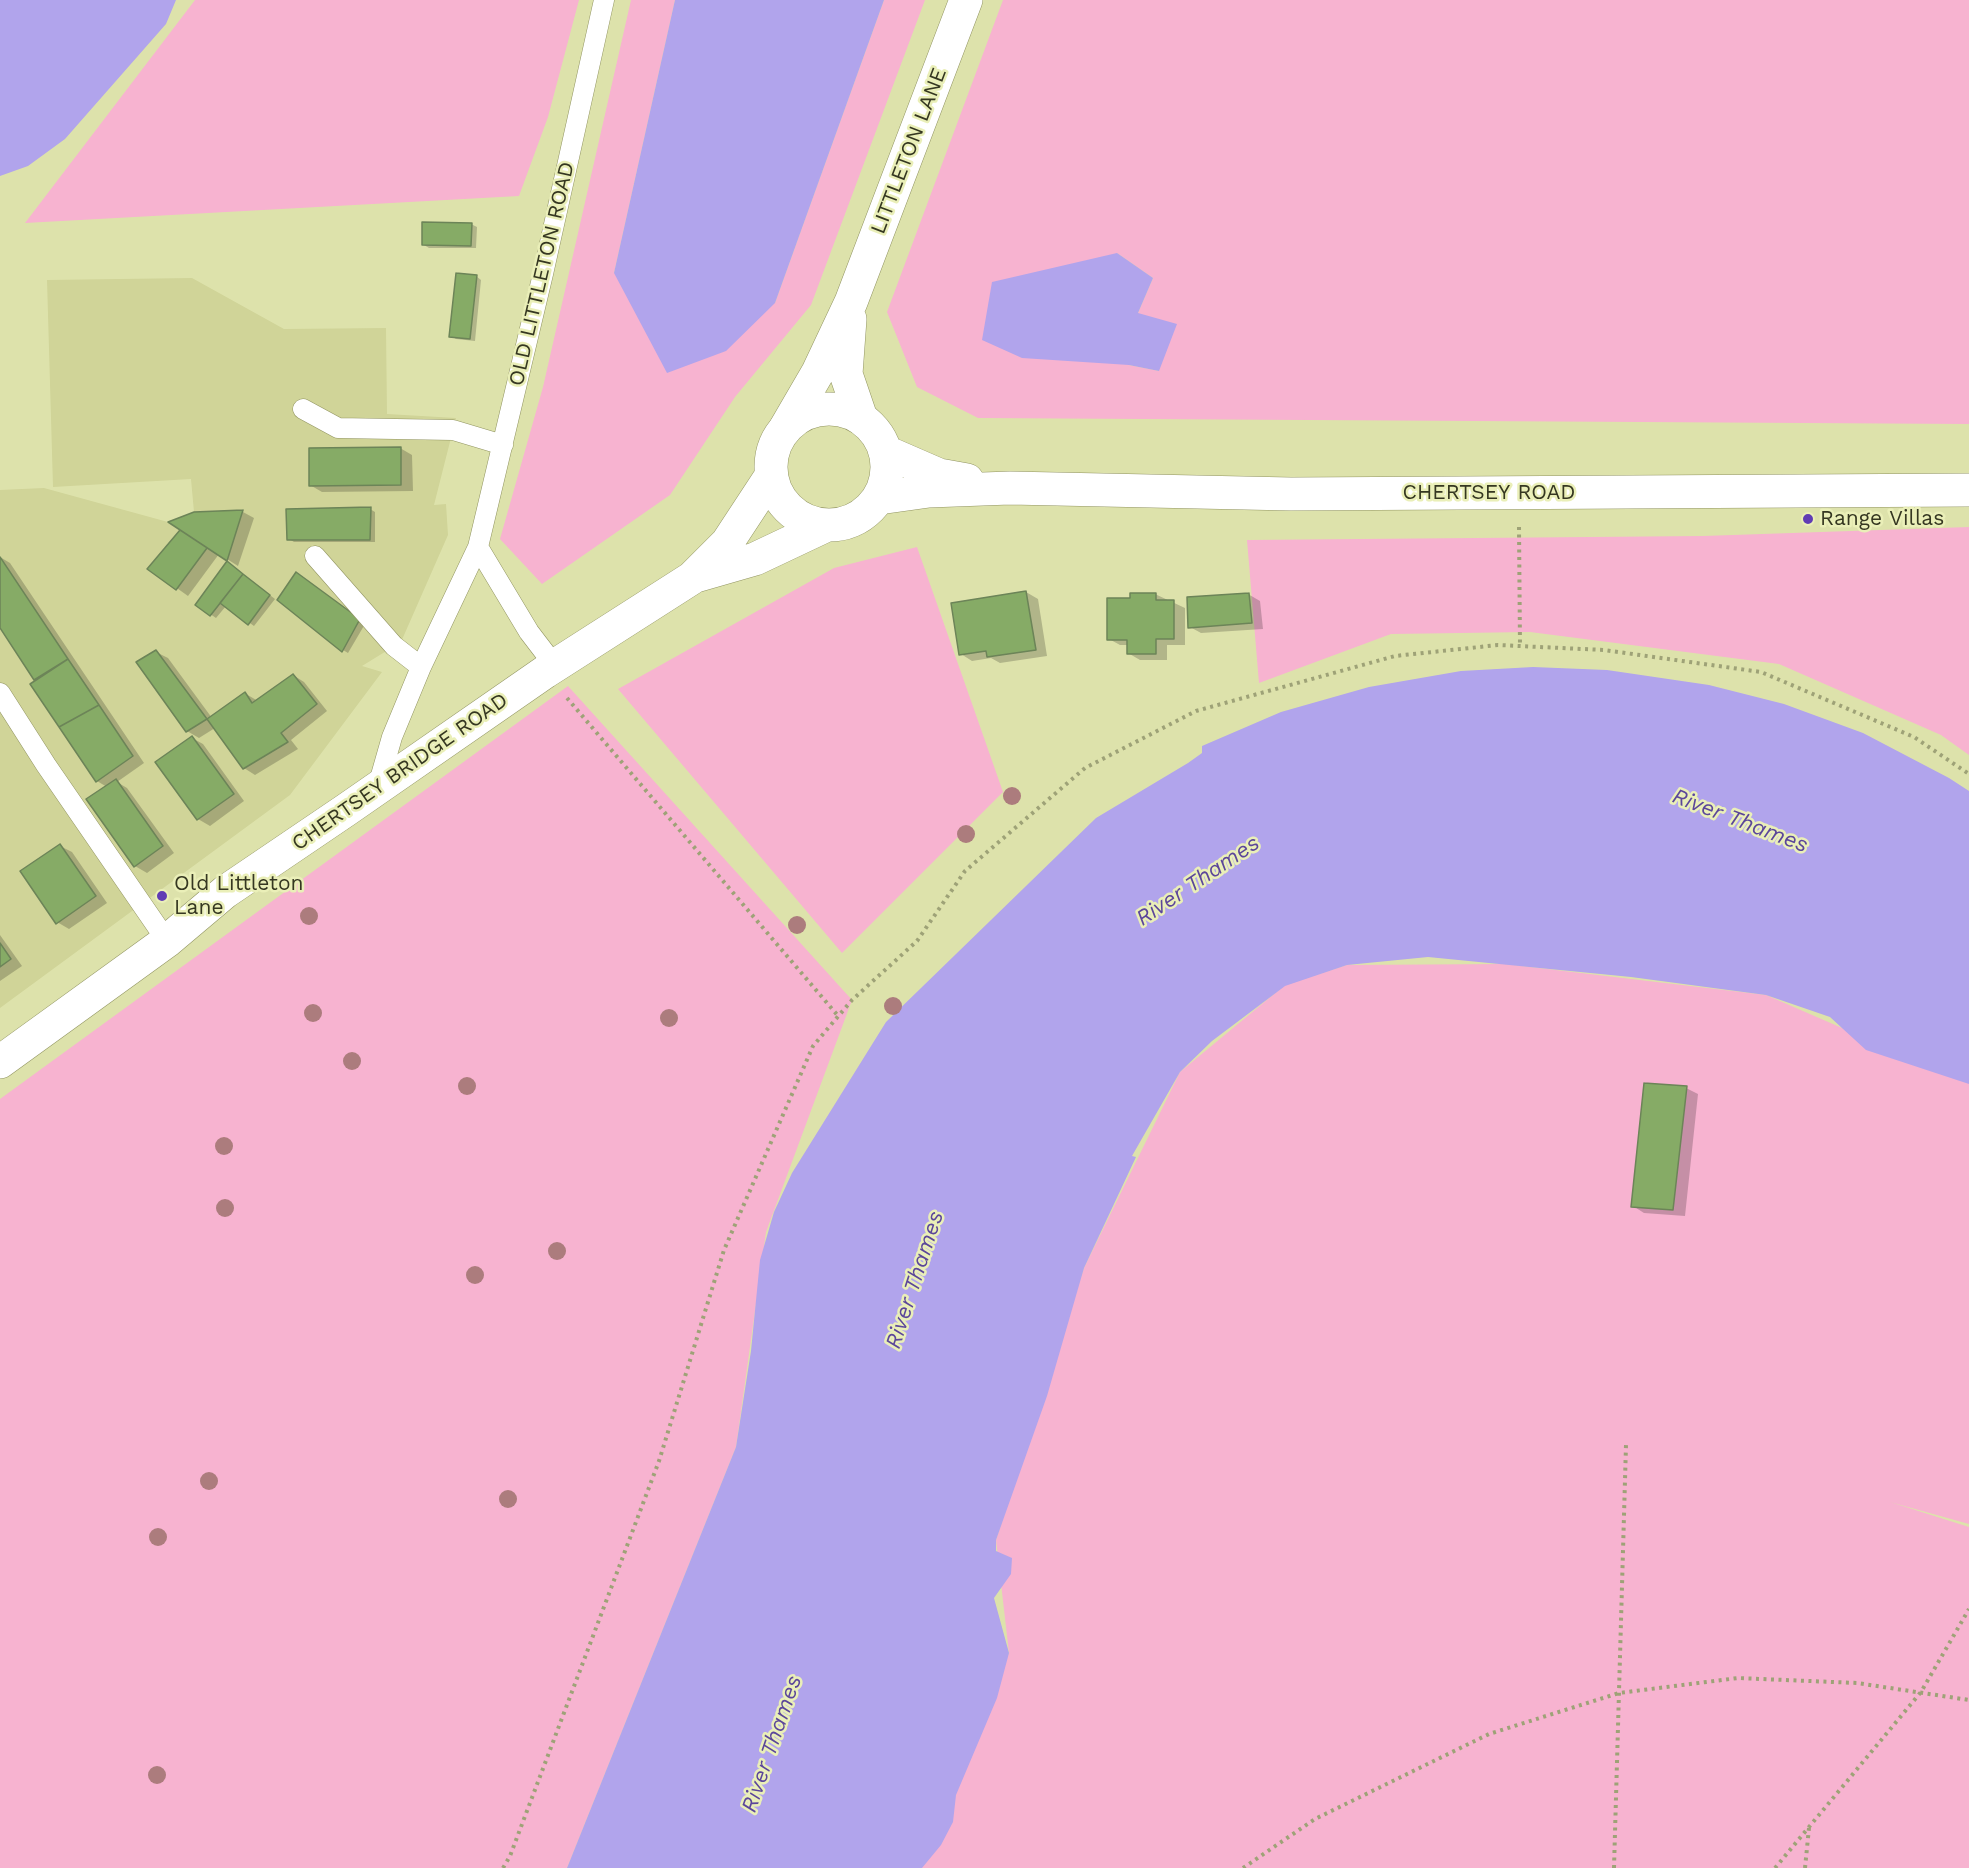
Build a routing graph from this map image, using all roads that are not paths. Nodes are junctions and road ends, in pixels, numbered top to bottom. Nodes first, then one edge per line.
1 (604, 0) edge
2 (966, 0) edge
3 (851, 302) junction
4 (303, 409) dead end
5 (861, 418) junction
6 (786, 427) junction
7 (503, 445) junction
8 (886, 452) junction
9 (771, 476) junction
10 (1010, 488) junction
11 (1969, 490) edge
12 (879, 498) junction
13 (827, 525) junction
14 (478, 547) junction
15 (315, 556) dead end
16 (692, 578) junction
17 (555, 666) junction
18 (421, 667) junction
19 (0, 693) edge
20 (377, 789) junction
21 (166, 941) junction
22 (0, 1062) edge

1 - 7 lane, OLD LITTLETON ROAD
2 - 3 main road, LITTLETON LANE
3 - 5 main road
3 - 6 main road
4 - 7 lane
5 - 6 main road
5 - 8 main road
6 - 9 main road
7 - 14 lane, OLD LITTLETON ROAD
8 - 10 main road, CHERTSEY ROAD
8 - 12 main road
9 - 13 main road
9 - 16 main road, CHERTSEY BRIDGE ROAD
10 - 11 main road, CHERTSEY ROAD
10 - 12 main road, CHERTSEY ROAD
12 - 13 main road
13 - 16 main road, CHERTSEY BRIDGE ROAD
14 - 17 lane
14 - 18 lane, OLD LITTLETON ROAD
15 - 18 lane
16 - 17 main road, CHERTSEY BRIDGE ROAD
17 - 20 main road, CHERTSEY BRIDGE ROAD
18 - 20 lane, OLD LITTLETON ROAD
19 - 21 lane
20 - 21 main road, CHERTSEY BRIDGE ROAD
21 - 22 main road, CHERTSEY BRIDGE ROAD

